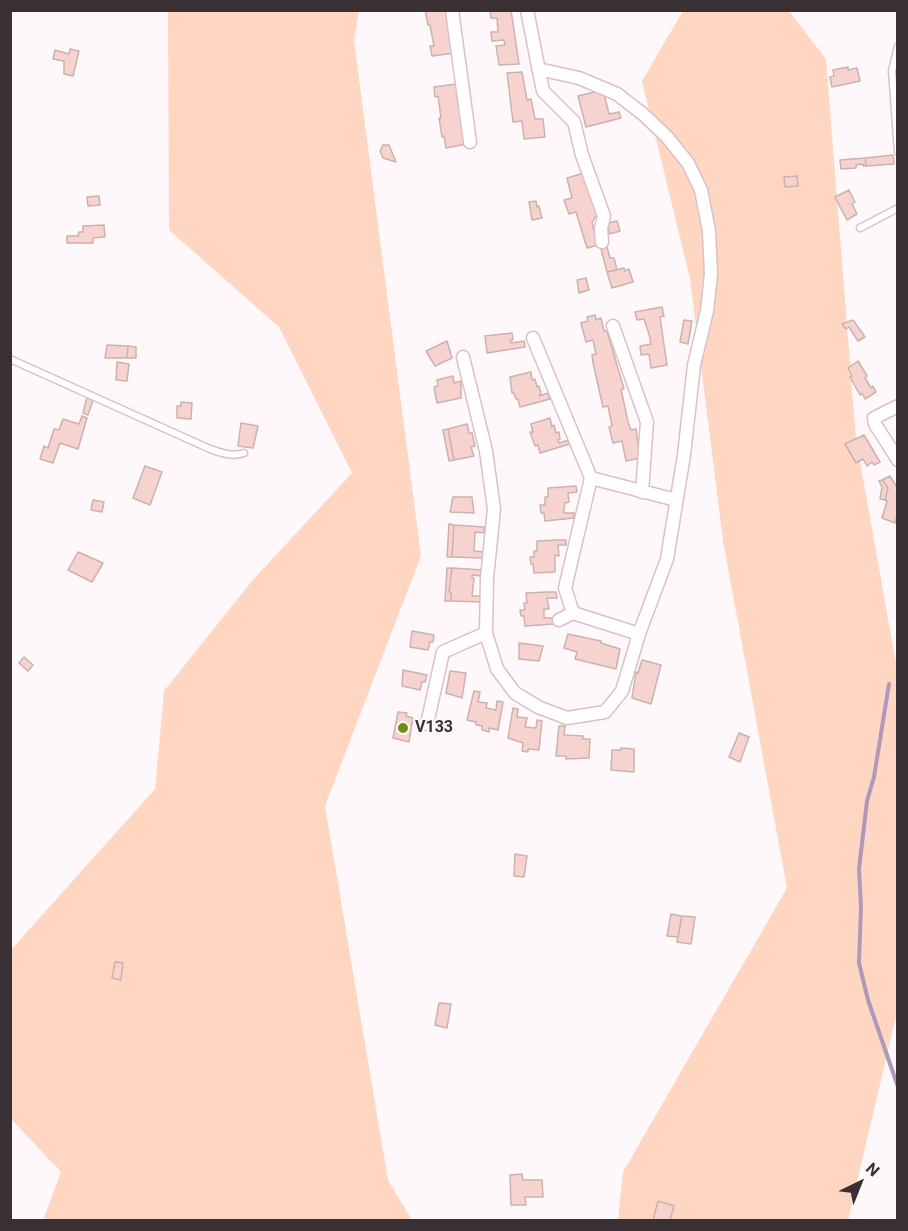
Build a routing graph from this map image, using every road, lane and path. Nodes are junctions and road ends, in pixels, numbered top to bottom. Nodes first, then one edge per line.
1 (452, 10) edge
2 (527, 10) edge
3 (897, 46) edge
4 (538, 69) junction
5 (470, 142) dead end
6 (897, 152) edge
7 (897, 208) edge
8 (860, 228) dead end
9 (602, 242) dead end
10 (613, 326) dead end
11 (533, 338) dead end
12 (463, 357) dead end
13 (10, 359) edge
14 (897, 406) edge
15 (244, 453) dead end
16 (897, 460) edge
17 (591, 478) junction
18 (642, 492) junction
19 (676, 500) junction
20 (573, 613) junction
21 (559, 620) dead end
22 (486, 633) junction
23 (639, 634) junction
24 (427, 724) dead end

1 - 5 street
2 - 4 street
3 - 6 lane
4 - 9 street
4 - 19 street
7 - 8 lane
10 - 18 street
11 - 17 street
12 - 22 street
13 - 15 lane
14 - 16 street
17 - 18 street
17 - 20 street
18 - 19 street
19 - 23 street
20 - 21 street
20 - 23 street
22 - 23 street
22 - 24 street

